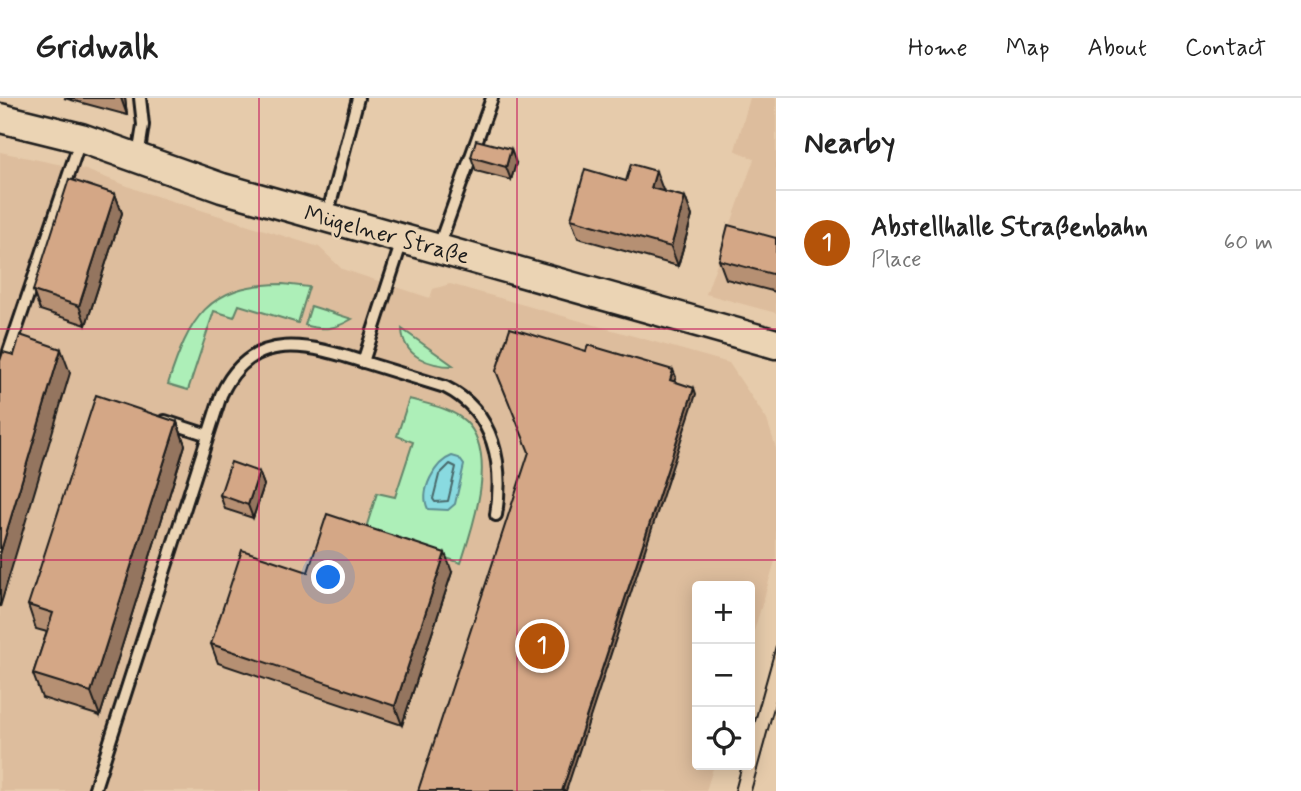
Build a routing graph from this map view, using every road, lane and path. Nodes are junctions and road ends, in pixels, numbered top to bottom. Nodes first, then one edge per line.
1 (140, 98) edge
2 (358, 98) edge
3 (492, 98) edge
4 (0, 118) edge
5 (81, 138) junction
6 (138, 157) junction
7 (326, 218) junction
8 (403, 238) junction
9 (438, 248) junction
10 (776, 344) edge
11 (363, 362) junction
12 (0, 378) edge
13 (151, 416) edge
14 (208, 435) junction
15 (496, 515) dead end
16 (94, 791) edge

1 - 6 lane
2 - 7 lane
3 - 9 lane
4 - 5 street, Mügelner Straße
5 - 6 street, Mügelner Straße
5 - 12 lane
6 - 7 street, Mügelner Straße
7 - 8 street, Mügelner Straße
8 - 9 street, Mügelner Straße
8 - 11 lane
9 - 10 street, Mügelner Straße
11 - 14 lane
11 - 15 lane
13 - 14 lane
14 - 16 lane

